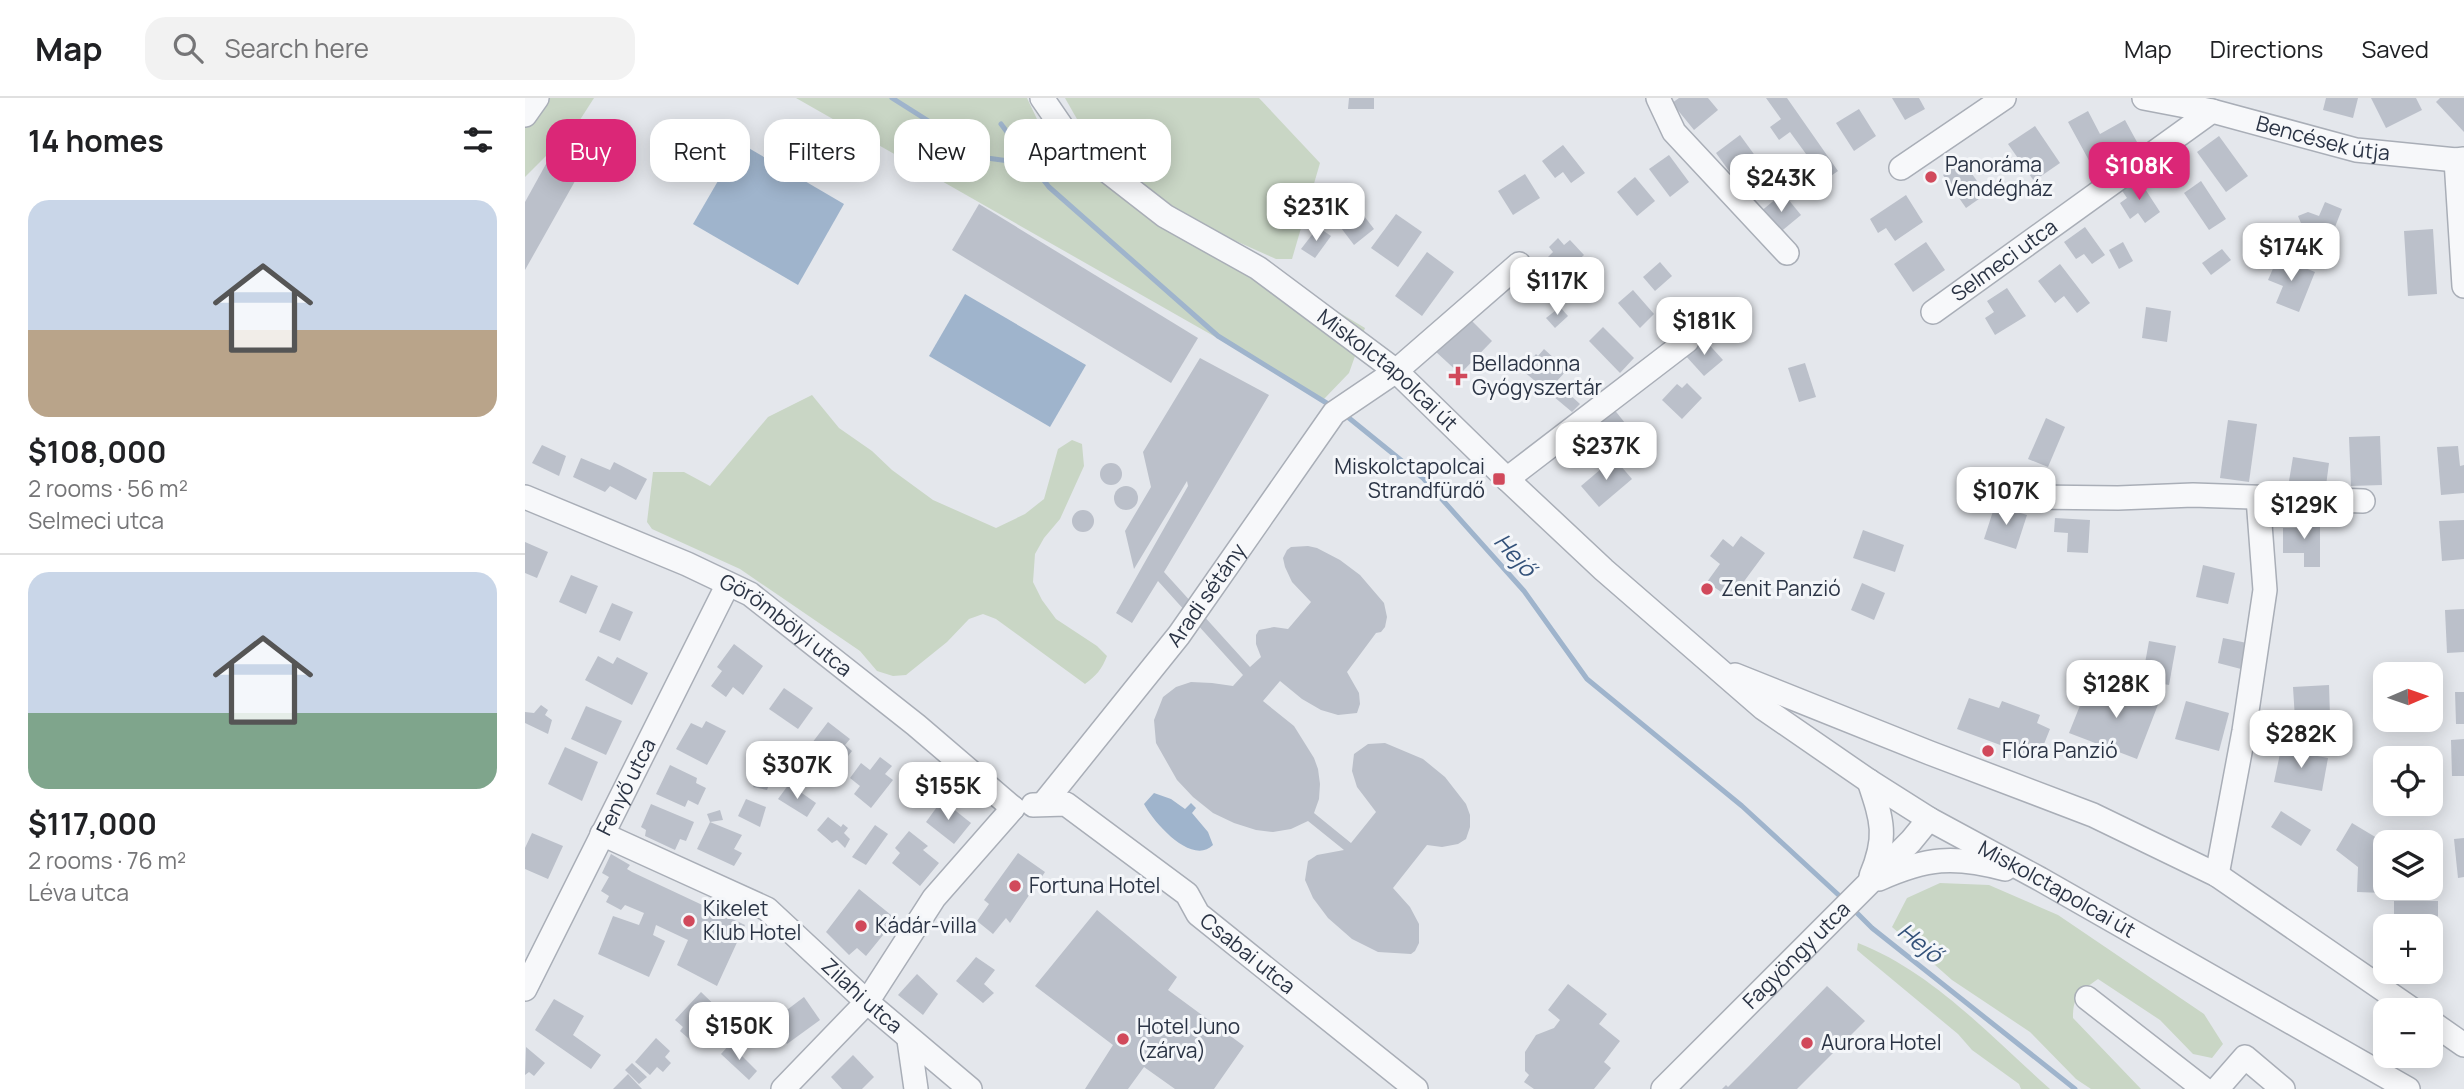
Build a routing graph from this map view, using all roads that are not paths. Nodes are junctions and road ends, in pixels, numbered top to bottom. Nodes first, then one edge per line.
1 (537, 98) edge
2 (1042, 98) edge
3 (1658, 98) edge
4 (2004, 98) edge
5 (2144, 98) edge
6 (2211, 111) junction
7 (525, 115) edge
8 (2460, 160) edge
9 (1901, 168) dead end
10 (1787, 253) dead end
11 (1519, 264) dead end
12 (2464, 286) edge
13 (1933, 312) dead end
14 (1687, 341) dead end
15 (1396, 371) junction
16 (1507, 479) junction
17 (1976, 484) dead end
18 (525, 497) edge
19 (2258, 498) junction
20 (2363, 501) dead end
21 (728, 584) junction
22 (1719, 668) junction
23 (1869, 781) junction
24 (1044, 803) junction
25 (1013, 808) junction
26 (1929, 819) junction
27 (602, 834) junction
28 (2217, 874) junction
29 (2040, 879) junction
30 (1867, 885) junction
31 (525, 989) edge
32 (2087, 998) dead end
33 (2396, 998) edge
34 (867, 1002) junction
35 (2443, 1030) edge
36 (909, 1040) junction
37 (2464, 1045) edge
38 (783, 1089) edge
39 (916, 1089) edge
40 (970, 1089) edge
41 (1416, 1089) edge
42 (1663, 1089) edge
43 (2204, 1089) edge
44 (2217, 1089) edge
45 (2283, 1089) edge
46 (2408, 1089) edge

1 - 7 street
2 - 15 street, Miskolctapolcai út
3 - 10 street
4 - 9 street
5 - 6 street, Bencések útja
6 - 8 street, Bencések útja
6 - 13 street, Selmeci utca
8 - 12 street
11 - 15 street, Aradi sétány
14 - 16 street
15 - 16 street, Miskolctapolcai út
15 - 24 street, Aradi sétány
16 - 22 street, Miskolctapolcai út
17 - 19 street
18 - 21 street, Görömbölyi utca
19 - 20 street
19 - 28 street
21 - 25 street, Görömbölyi utca
21 - 27 street, Fenyő utca
22 - 23 street, Miskolctapolcai út
22 - 28 street, Miskolctapolcai út
23 - 26 street, Miskolctapolcai út
23 - 30 street
24 - 25 street
24 - 41 street, Csabai utca
25 - 34 street
26 - 29 street, Miskolctapolcai út
26 - 30 street, Fagyöngy utca
27 - 31 street, Fenyő utca
27 - 34 street, Zilahi utca
28 - 33 street, Miskolctapolcai út
29 - 30 street
29 - 46 street, Miskolctapolcai út
30 - 42 street, Fagyöngy utca
32 - 43 street
34 - 36 street, Zilahi utca
34 - 38 street
35 - 37 street
36 - 39 street
36 - 40 street, Zilahi utca
44 - 45 street

